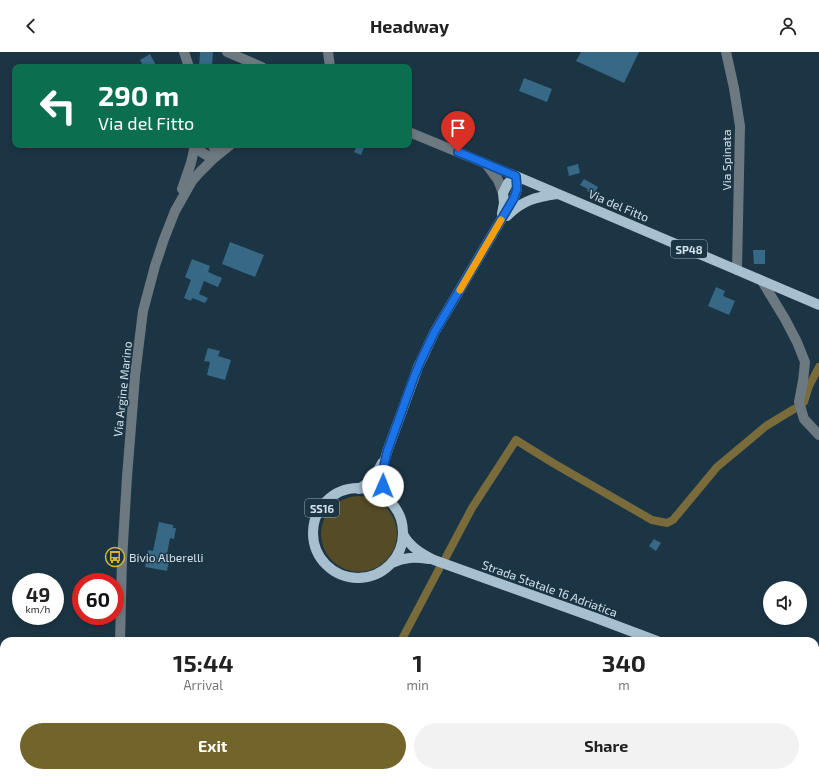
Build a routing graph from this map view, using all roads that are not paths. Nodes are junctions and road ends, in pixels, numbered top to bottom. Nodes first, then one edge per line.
1 (184, 52) edge
2 (227, 52) edge
3 (726, 52) edge
4 (188, 64) edge
5 (255, 64) edge
6 (412, 133) edge
7 (195, 148) edge
8 (198, 148) edge
9 (214, 148) edge
10 (226, 148) edge
11 (214, 158) junction
12 (485, 163) junction
13 (516, 176) junction
14 (503, 193) junction
15 (559, 194) junction
16 (175, 211) junction
17 (497, 225) junction
18 (737, 270) junction
19 (762, 281) junction
20 (819, 305) edge
21 (819, 435) edge
22 (387, 452) junction
23 (359, 489) junction
24 (391, 503) junction
25 (403, 534) junction
26 (434, 560) junction
27 (391, 564) junction
28 (120, 637) edge
29 (646, 637) edge

1 - 4 street
2 - 5 street
3 - 18 street, Via Spinata
6 - 12 street, Via del Fitto / SP48
7 - 16 street
8 - 11 street
9 - 11 street
10 - 11 street
11 - 16 street, Via Argine Marino
12 - 13 street, Via del Fitto / SP48
12 - 14 street
13 - 14 main road
13 - 15 main road, Via del Fitto / SP48
13 - 17 main road
14 - 17 main road
15 - 17 main road
15 - 18 main road, Via del Fitto / SP48
16 - 28 street, Via Argine Marino
17 - 22 main road
18 - 19 main road, Via del Fitto / SP48
19 - 20 main road, Via del Fitto / SP48
19 - 21 street
22 - 23 main road
22 - 24 main road
23 - 24 main road, Strada Statale 16 Adriatica / SS16
23 - 27 main road, Strada Statale 16 Adriatica / SS16
24 - 25 main road, Strada Statale 16 Adriatica / SS16
25 - 26 main road, Strada Statale 16 Adriatica
25 - 27 main road, Strada Statale 16 Adriatica / SS16
26 - 27 main road, Strada Statale 16 Adriatica
26 - 29 main road, Strada Statale 16 Adriatica

